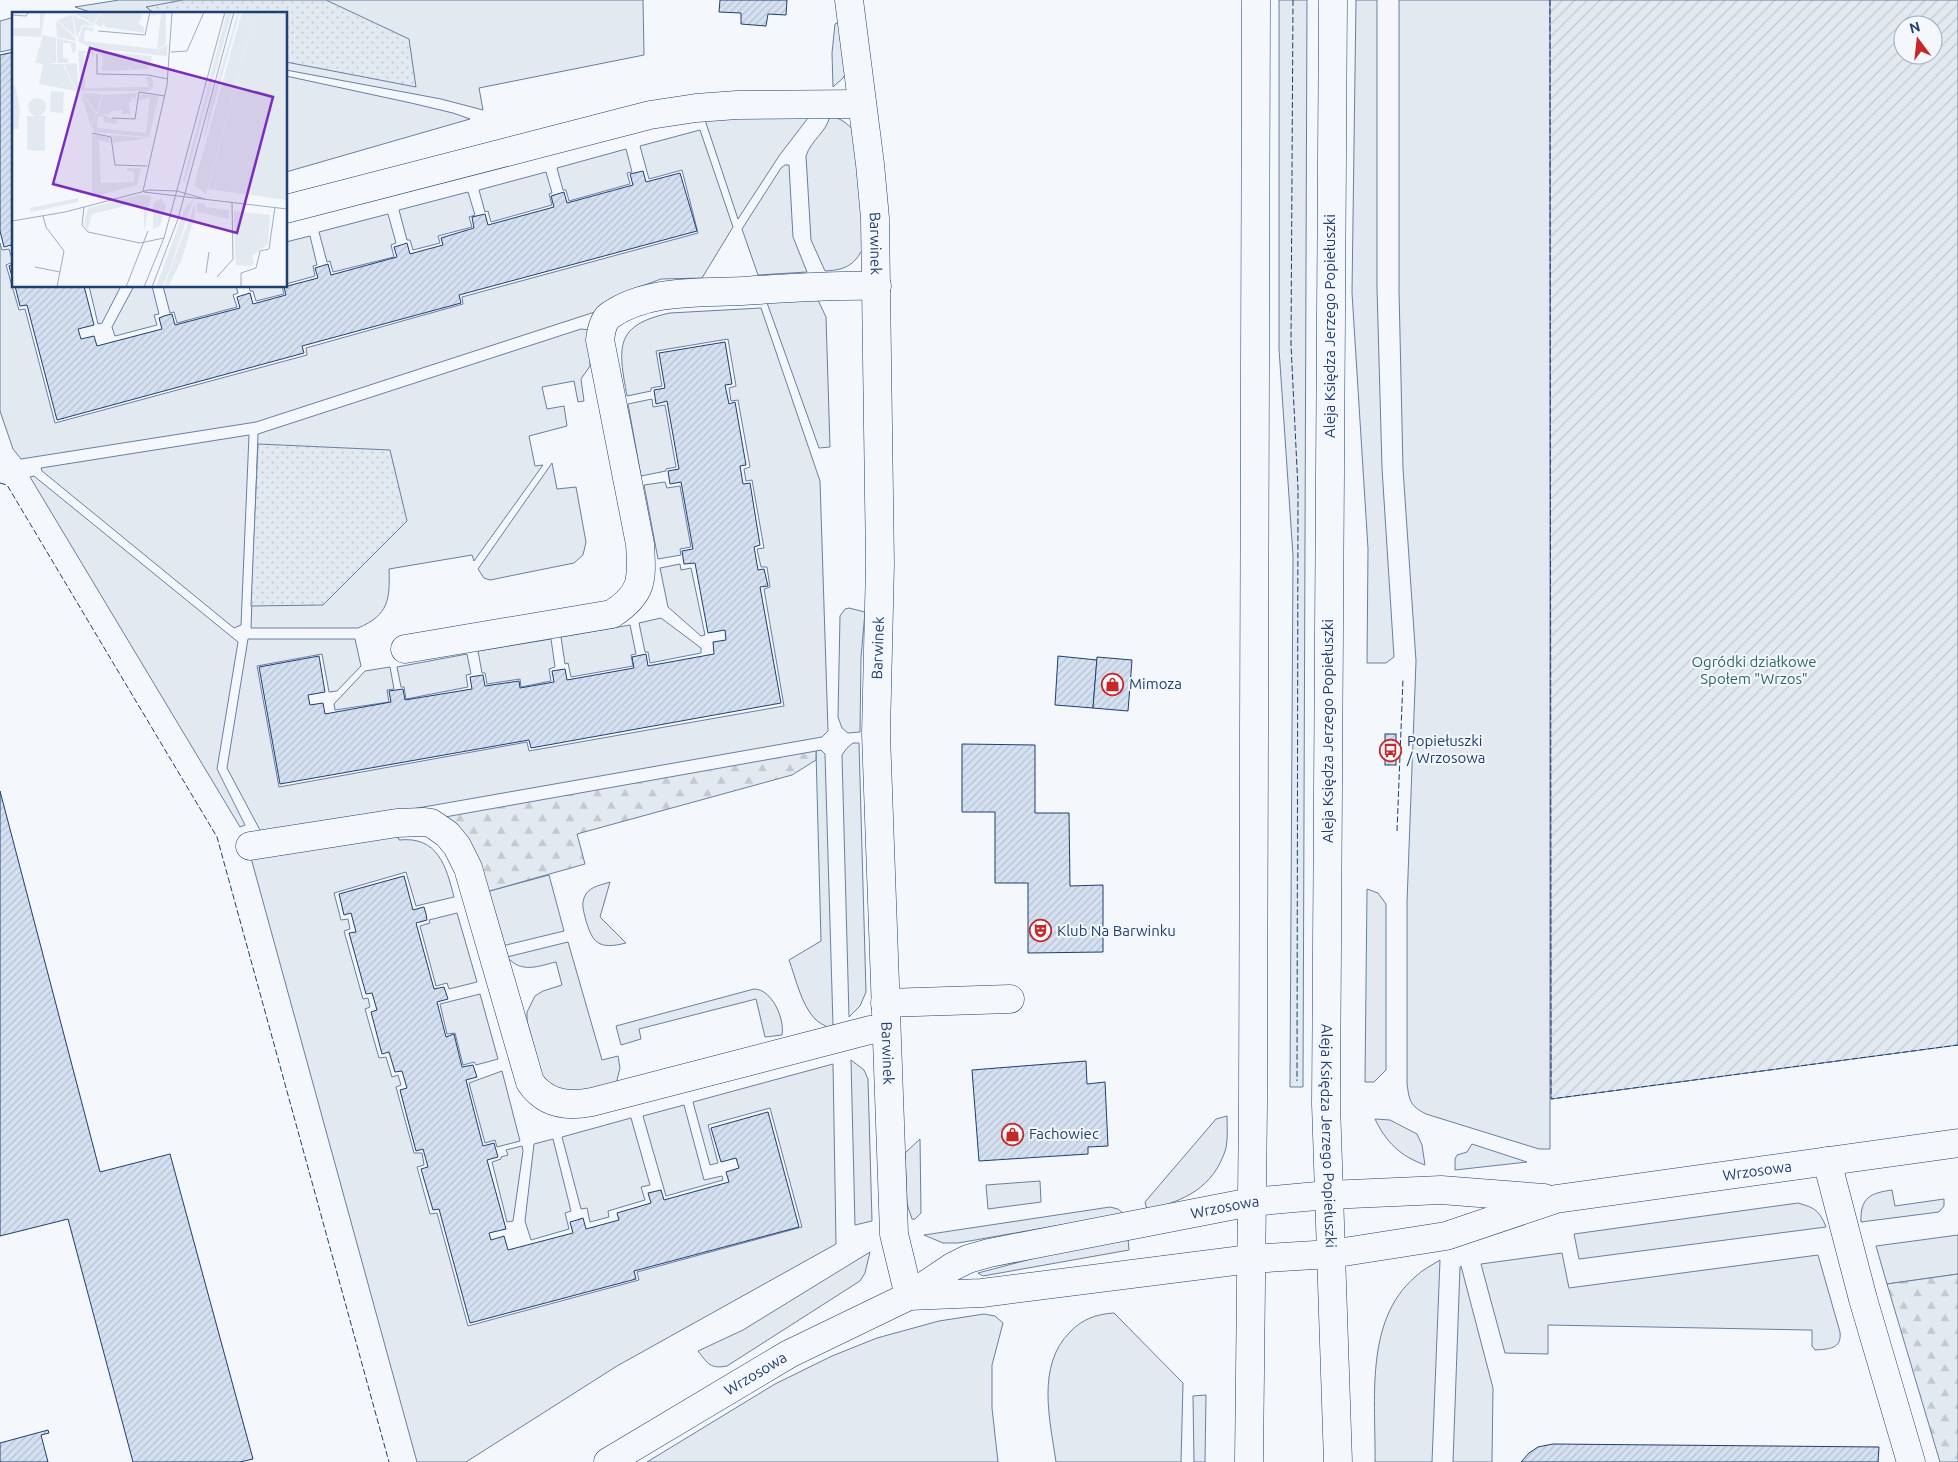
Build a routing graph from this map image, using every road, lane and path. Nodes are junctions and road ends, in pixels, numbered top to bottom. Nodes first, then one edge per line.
1 (849, 0) edge
2 (1256, 0) edge
3 (1333, 0) edge
4 (862, 104) junction
5 (288, 208) edge
6 (877, 286) junction
7 (405, 649) dead end
8 (250, 846) dead end
9 (1010, 999) dead end
10 (885, 1016) junction
11 (1958, 1143) edge
12 (1827, 1161) junction
13 (1328, 1195) junction
14 (1556, 1198) junction
15 (1251, 1202) junction
16 (1331, 1254) junction
17 (1250, 1260) junction
18 (909, 1296) junction
19 (608, 1462) edge
20 (1248, 1462) edge
21 (1338, 1462) edge
22 (1911, 1462) edge

1 - 4 street, Barwinek
2 - 15 street
3 - 13 street, Aleja Księdza Jerzego Popiełuszki
4 - 5 street
4 - 6 street, Barwinek
6 - 7 street
6 - 10 street, Barwinek
8 - 10 street
9 - 10 street
10 - 18 street, Barwinek
11 - 12 street, Wrzosowa
12 - 14 street, Wrzosowa
12 - 22 street
13 - 14 street, Wrzosowa
13 - 15 street, Wrzosowa
13 - 16 street, Aleja Księdza Jerzego Popiełuszki
14 - 16 street, Wrzosowa
15 - 17 street
15 - 18 street, Wrzosowa
16 - 17 street, Wrzosowa
16 - 21 street, Aleja Księdza Jerzego Popiełuszki
17 - 18 street, Wrzosowa
17 - 20 street
18 - 19 street, Wrzosowa

